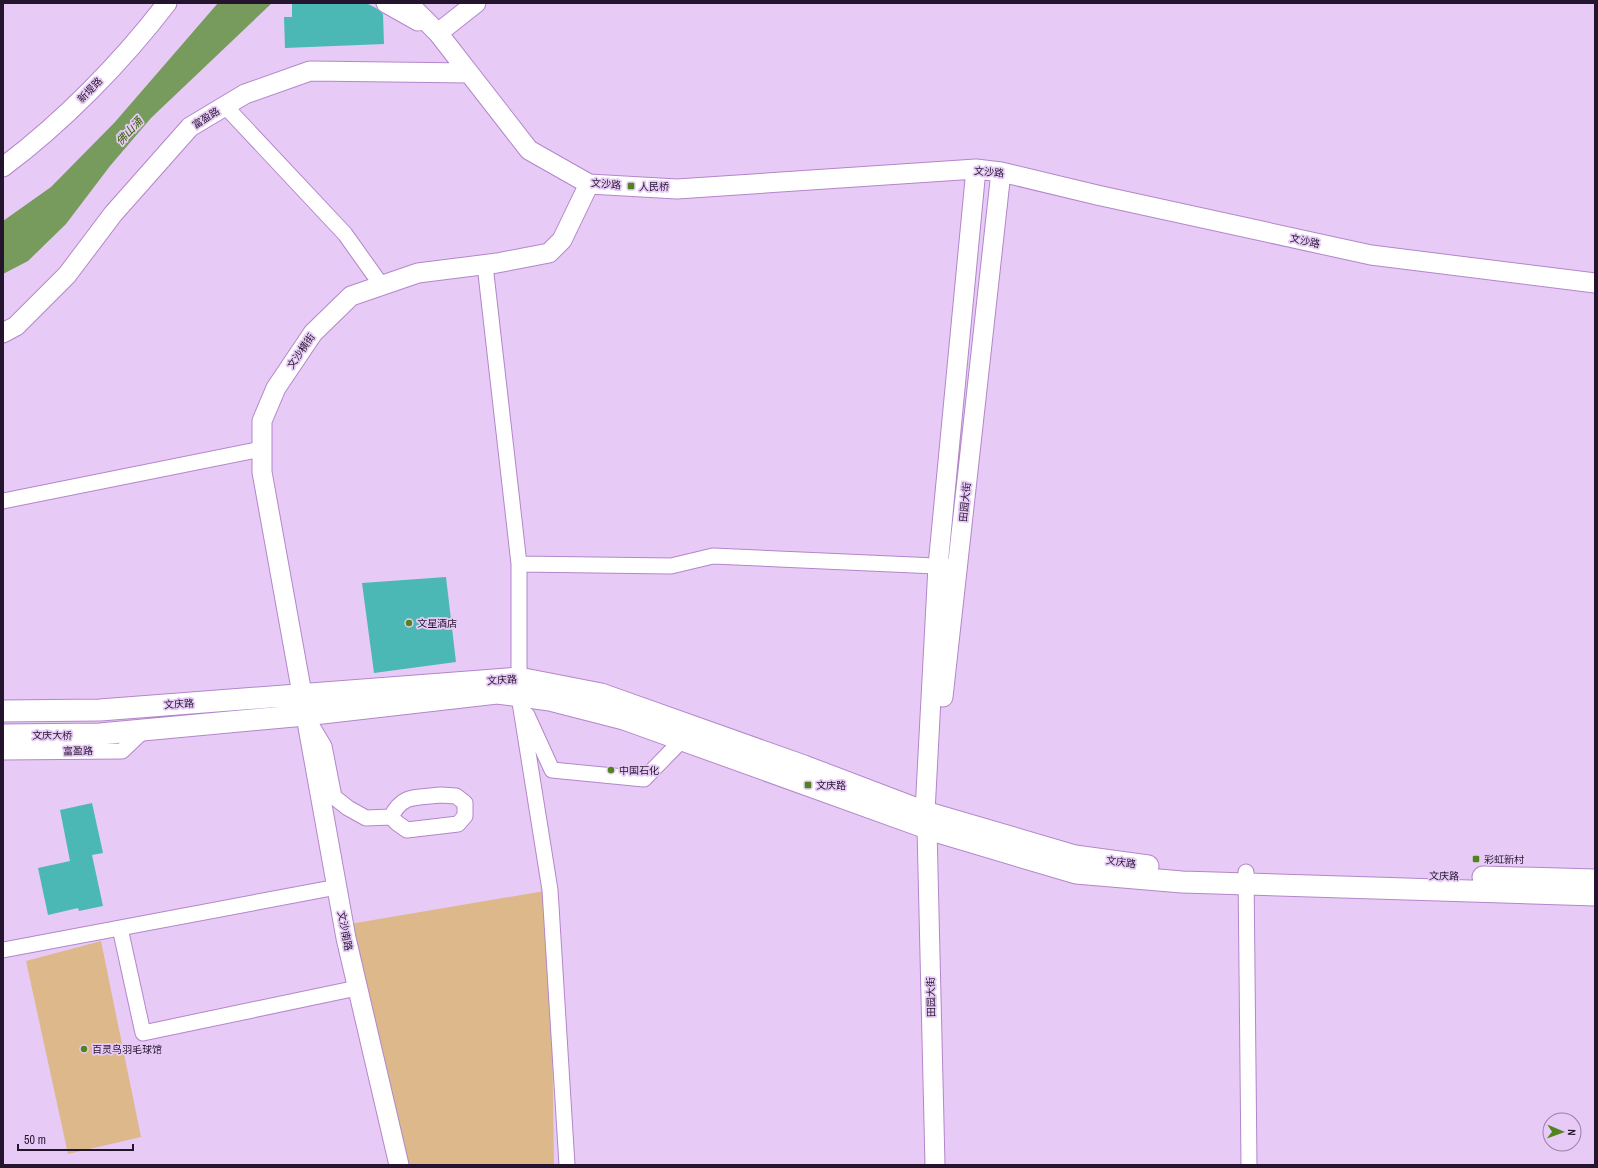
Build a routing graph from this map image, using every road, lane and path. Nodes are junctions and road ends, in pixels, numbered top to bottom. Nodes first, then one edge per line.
1 (386, 3) edge
2 (408, 3) edge
3 (476, 3) edge
4 (161, 5) edge
5 (438, 33) junction
6 (469, 73) junction
7 (225, 106) junction
8 (3, 167) edge
9 (976, 169) junction
10 (1001, 172) junction
11 (589, 184) junction
12 (485, 265) junction
13 (1595, 283) edge
14 (382, 286) junction
15 (3, 333) edge
16 (262, 449) junction
17 (3, 501) edge
18 (519, 564) junction
19 (938, 566) junction
20 (958, 567) junction
21 (519, 687) junction
22 (304, 705) junction
23 (3, 711) edge
24 (144, 730) junction
25 (100, 734) joint
26 (3, 735) edge
27 (682, 740) junction
28 (3, 752) edge
29 (391, 817) dead end
30 (930, 818) junction
31 (1245, 878) junction
32 (1595, 880) edge
33 (337, 887) junction
34 (1595, 895) edge
35 (120, 928) junction
36 (3, 950) edge
37 (357, 988) junction
38 (399, 1165) edge
39 (567, 1165) edge
40 (935, 1165) edge
41 (1249, 1165) edge

1 - 5 street, 文沙路
2 - 5 street, 文沙路
3 - 5 street
4 - 8 street, 新堤路
5 - 6 street, 文沙路
6 - 7 street, 富盈路
6 - 11 street, 文沙路
7 - 14 street
7 - 15 street, 富盈路
9 - 10 street, 文沙路
9 - 11 street, 文沙路
9 - 19 street, 田园大街
10 - 13 street, 文沙路
10 - 20 street, 田园大街
11 - 12 street, 文沙横街
12 - 14 street, 文沙横街
12 - 18 street
14 - 16 street, 文沙横街
16 - 17 street
16 - 22 street, 文沙横街
18 - 19 street
18 - 21 street
19 - 20 street
19 - 30 street, 田园大街
20 - 30 street, 田园大街
21 - 22 main road, 文庆路
21 - 27 main road, 文庆路
21 - 27 street
21 - 30 main road, 文庆路
21 - 39 street
22 - 23 main road, 文庆路
22 - 24 main road, 文庆路
22 - 29 street
22 - 33 street, 文沙南路
24 - 25 main road, 文庆路
24 - 28 street, 富盈路
25 - 26 main road, 文庆大桥
27 - 30 main road, 文庆路
30 - 31 main road, 文庆路
30 - 40 street, 田园大街
31 - 32 main road, 文庆路
31 - 34 main road, 文庆路
31 - 41 street
33 - 35 street
33 - 37 street, 文沙南路
35 - 36 street
35 - 37 street
37 - 38 street, 文沙南路

